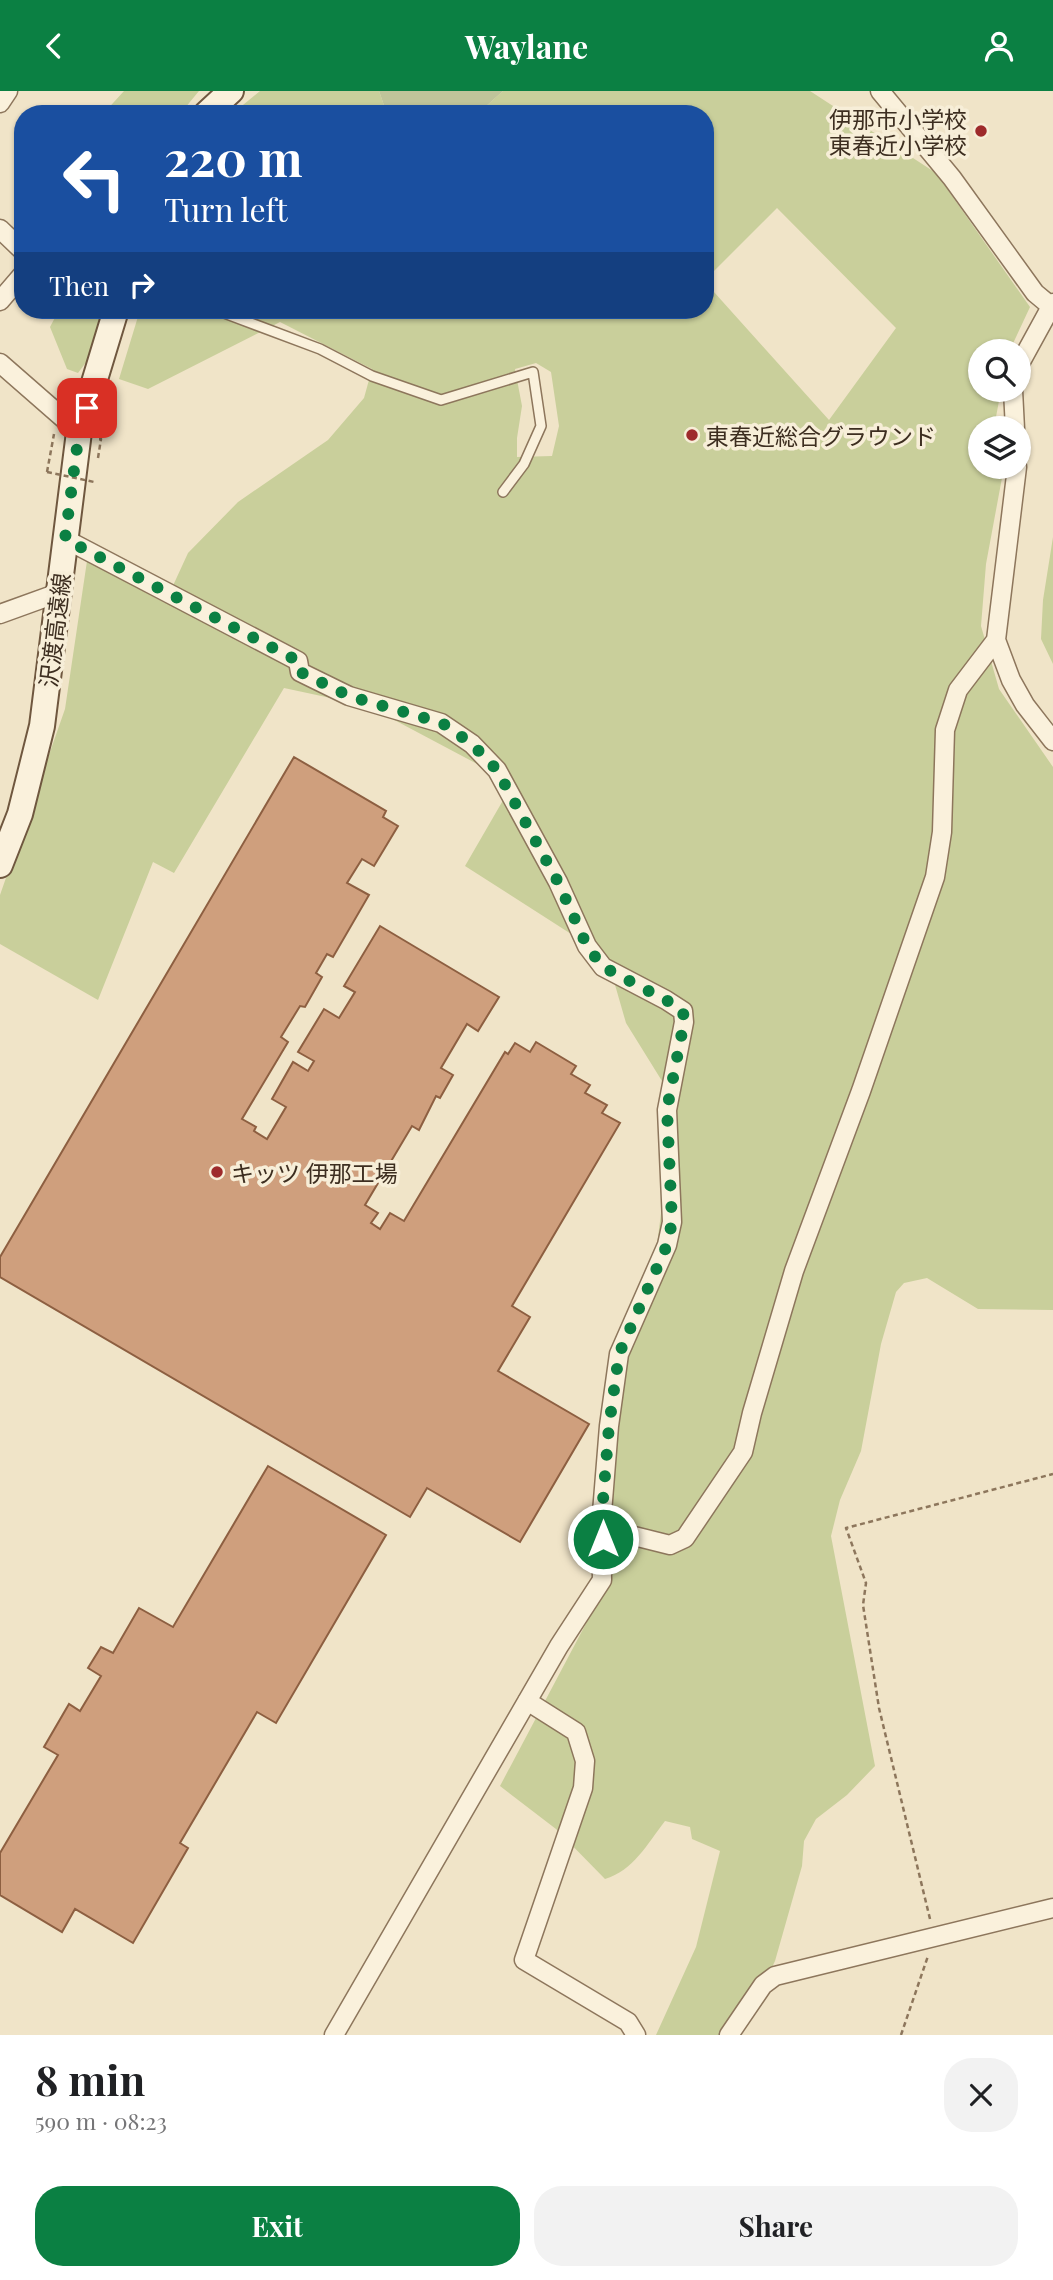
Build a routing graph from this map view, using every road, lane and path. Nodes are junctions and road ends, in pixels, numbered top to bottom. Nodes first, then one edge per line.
1 (8, 91) edge
2 (231, 91) edge
3 (880, 91) edge
4 (0, 103) edge
5 (216, 105) edge
6 (0, 229) edge
7 (14, 242) edge
8 (14, 284) edge
9 (0, 300) edge
10 (1052, 306) edge
11 (113, 319) edge
12 (240, 319) edge
13 (1031, 344) edge
14 (0, 363) edge
15 (79, 432) junction
16 (54, 433) dead end
17 (1016, 479) edge
18 (94, 482) dead end
19 (503, 492) dead end
20 (65, 539) junction
21 (58, 593) junction
22 (3, 607) edge
23 (996, 640) junction
24 (1053, 741) edge
25 (1, 859) edge
26 (1053, 1474) edge
27 (601, 1525) junction
28 (527, 1701) junction
29 (1053, 1908) edge
30 (934, 1937) junction
31 (334, 2035) edge
32 (636, 2035) edge
33 (729, 2035) edge
34 (901, 2035) edge

1 - 4 street
2 - 5 main road
3 - 10 street
6 - 7 street
8 - 9 street
10 - 13 street
11 - 15 main road, 沢渡高遠線
12 - 19 lane
14 - 15 street
15 - 20 main road, 沢渡高遠線
16 - 18 path, bridge
17 - 23 street
20 - 21 main road, 沢渡高遠線
20 - 27 street
21 - 22 street
21 - 25 main road, 沢渡高遠線
23 - 24 street
23 - 27 street
26 - 30 path
27 - 28 street
28 - 31 street
28 - 32 street
29 - 30 street
30 - 33 street
30 - 34 path

